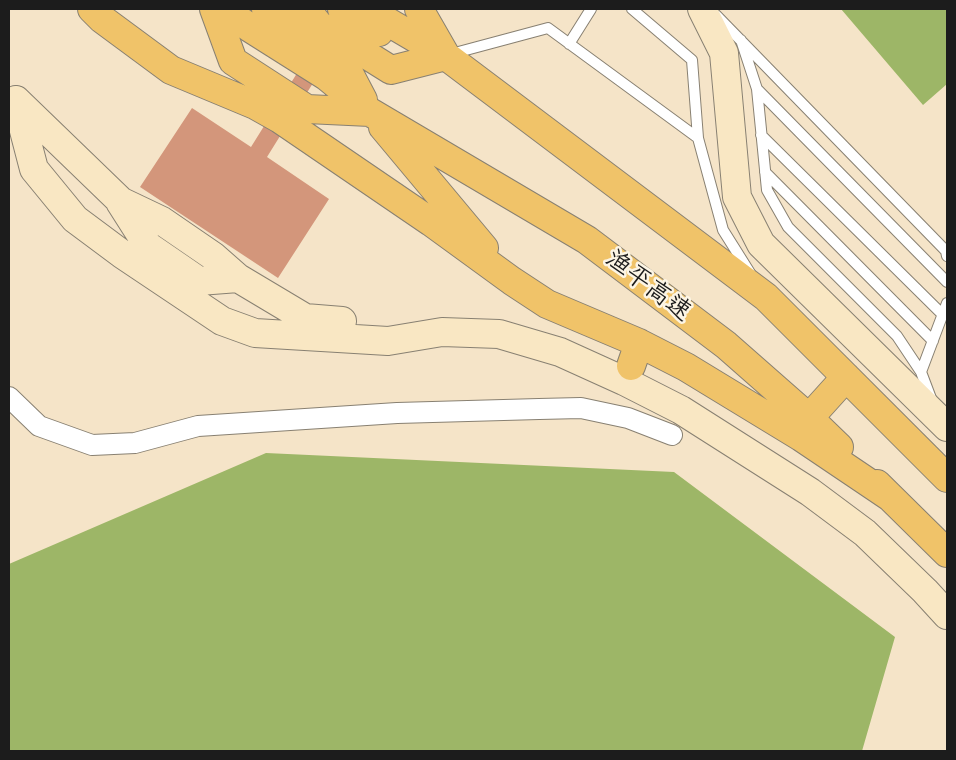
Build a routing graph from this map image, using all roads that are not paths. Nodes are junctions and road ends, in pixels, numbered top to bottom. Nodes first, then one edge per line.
1 (92, 9) edge
2 (216, 9) edge
3 (224, 9) edge
4 (237, 9) edge
5 (266, 9) edge
6 (306, 9) edge
7 (392, 9) edge
8 (419, 9) edge
9 (430, 9) edge
10 (591, 9) edge
11 (632, 9) edge
12 (702, 9) edge
13 (710, 9) edge
14 (741, 40) junction
15 (569, 44) junction
16 (321, 50) edge
17 (446, 56) junction
18 (757, 89) junction
19 (12, 96) edge
20 (370, 112) junction
21 (761, 135) junction
22 (698, 138) junction
23 (765, 172) junction
24 (947, 256) edge
25 (512, 281) junction
26 (947, 282) edge
27 (766, 298) junction
28 (947, 303) edge
29 (942, 315) junction
30 (933, 341) junction
31 (635, 355) junction
32 (921, 372) junction
33 (846, 377) junction
34 (9, 396) edge
35 (809, 418) junction
36 (944, 424) edge
37 (672, 434) dead end
38 (947, 478) edge
39 (815, 485) junction
40 (890, 496) junction
41 (947, 553) edge
42 (947, 590) edge
43 (947, 615) edge

1 - 16 highway
2 - 16 highway
3 - 16 highway
4 - 16 highway
5 - 16 highway
6 - 16 highway
7 - 17 highway
8 - 17 highway
9 - 17 highway
10 - 15 lane
11 - 22 lane
12 - 36 street
13 - 14 lane
14 - 18 lane
14 - 24 lane
15 - 17 lane
15 - 22 lane
16 - 17 highway
16 - 17 highway
16 - 20 highway, 渔平高速
16 - 20 highway
16 - 25 highway
17 - 27 highway
18 - 21 lane
18 - 26 lane
19 - 31 street
19 - 39 street
20 - 25 highway
20 - 35 highway, 渔平高速
21 - 23 lane
21 - 29 lane
22 - 27 lane
23 - 30 lane
23 - 32 lane
25 - 31 highway
27 - 33 highway
28 - 29 lane
29 - 30 lane
30 - 32 lane
31 - 39 street
31 - 40 highway
32 - 36 lane
33 - 35 highway
33 - 38 highway
34 - 37 street
35 - 40 highway, 渔平高速
39 - 42 street
39 - 43 street
40 - 41 highway, 渔平高速

